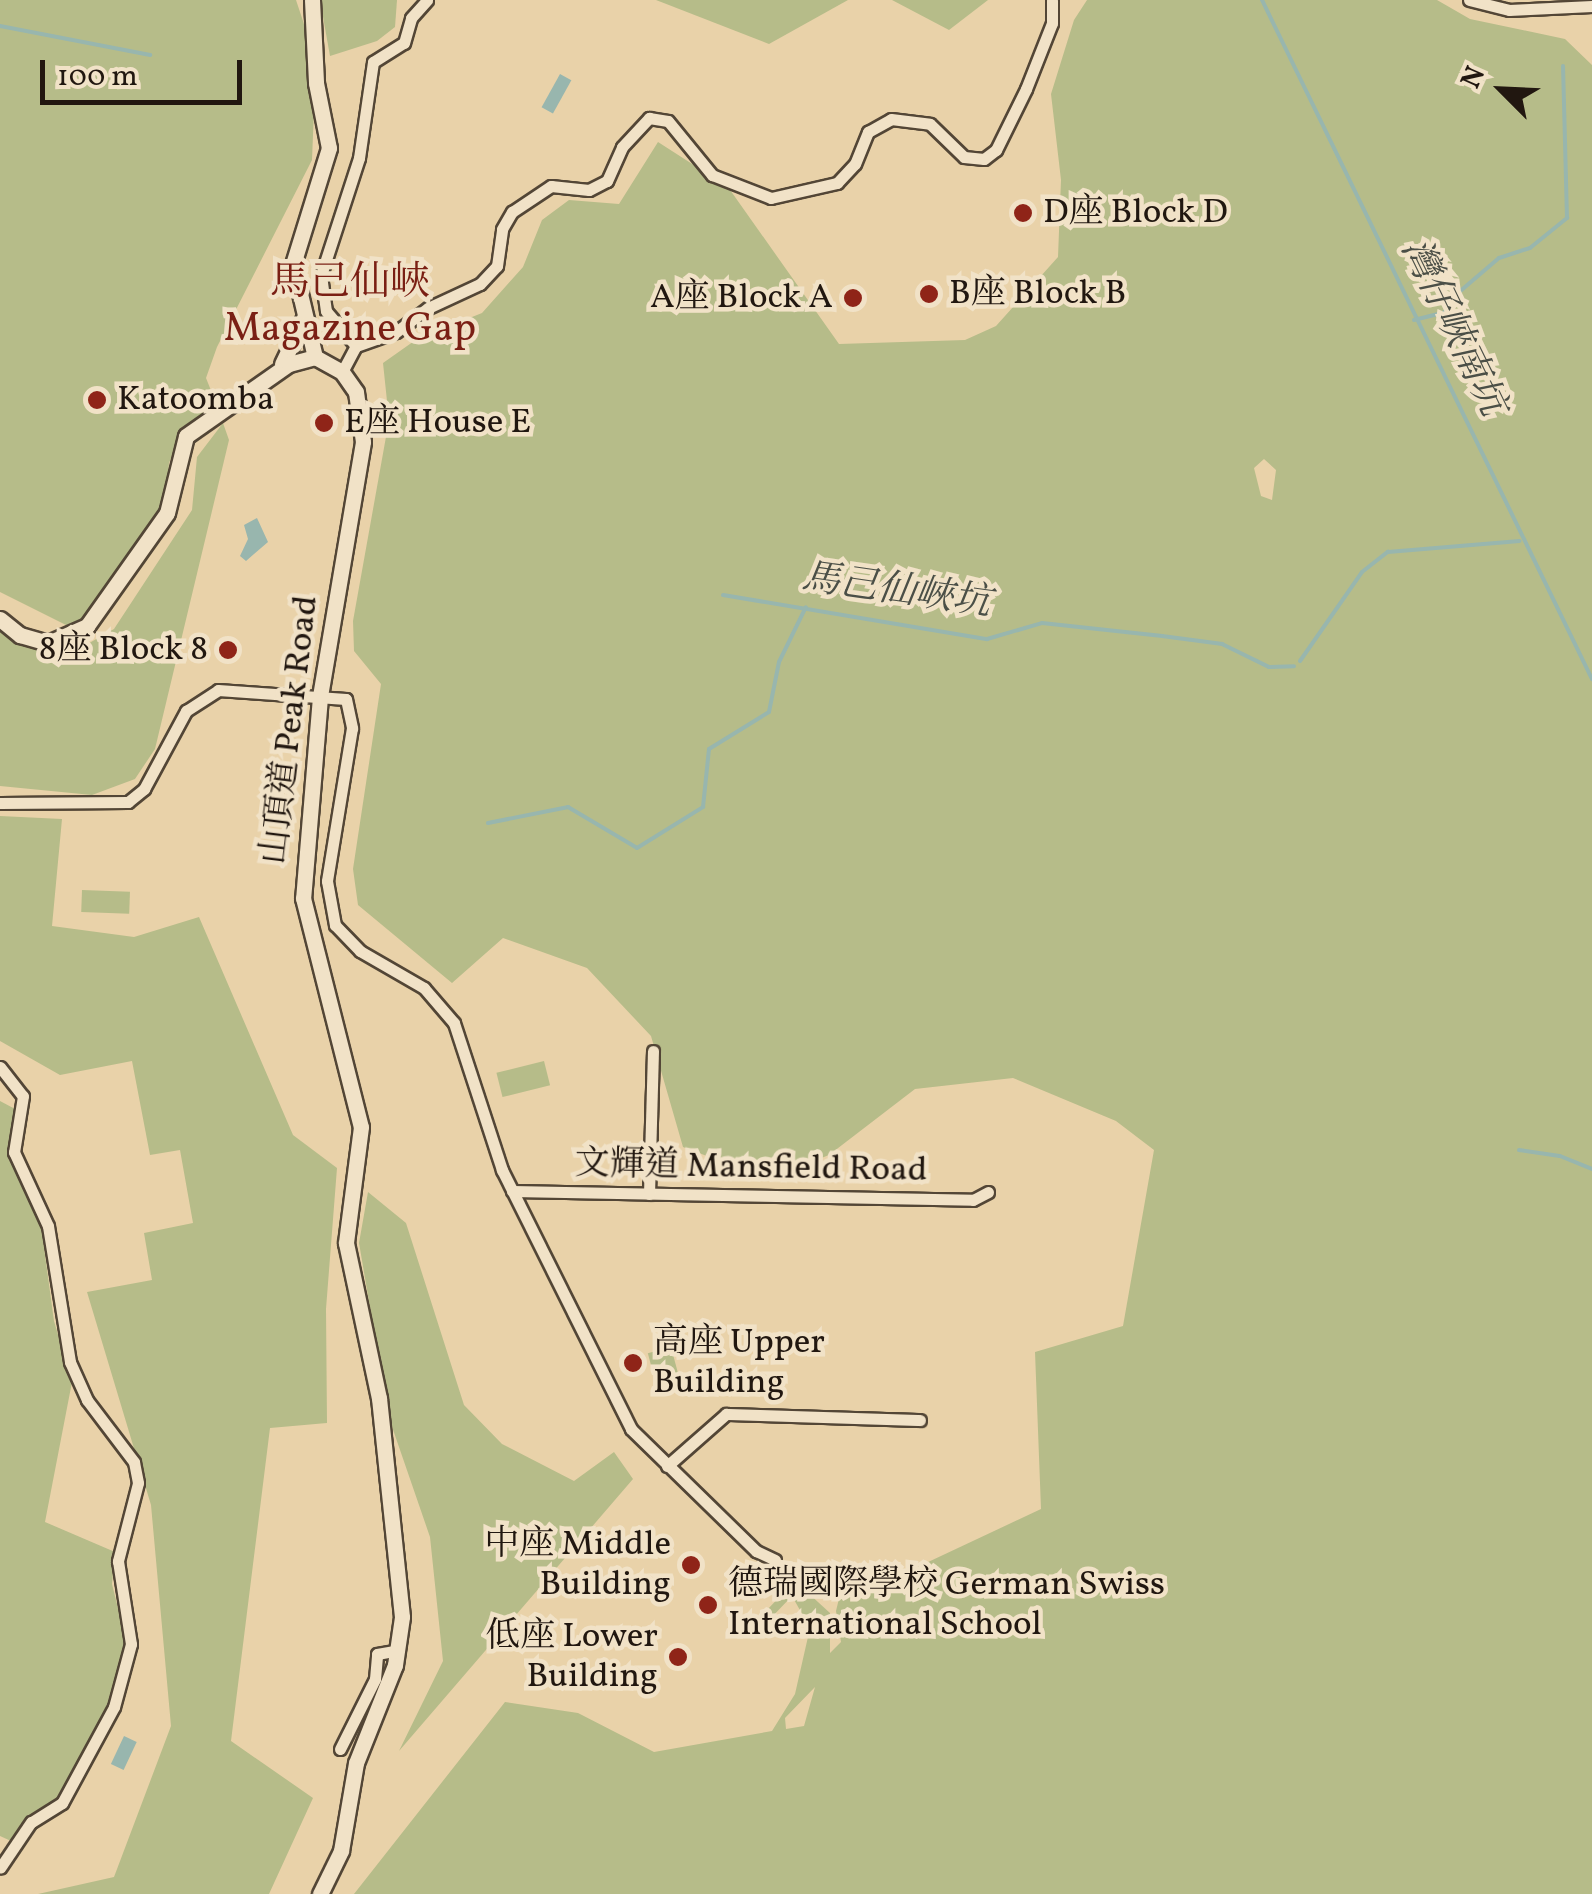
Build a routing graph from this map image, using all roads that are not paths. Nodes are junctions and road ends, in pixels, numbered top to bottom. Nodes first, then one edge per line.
1 (312, 0) edge
2 (427, 0) edge
3 (1052, 0) edge
4 (1469, 0) edge
5 (1592, 6) edge
6 (305, 314) junction
7 (356, 346) junction
8 (315, 357) junction
9 (342, 372) junction
10 (272, 375) junction
11 (0, 619) edge
12 (320, 697) junction
13 (0, 803) edge
14 (654, 1050) dead end
15 (0, 1066) edge
16 (512, 1191) junction
17 (988, 1192) dead end
18 (649, 1194) junction
19 (920, 1420) dead end
20 (667, 1466) junction
21 (775, 1560) dead end
22 (400, 1650) junction
23 (340, 1749) dead end
24 (0, 1868) edge
25 (320, 1894) edge

1 - 6 main road
2 - 7 street
3 - 7 street
4 - 5 street
6 - 8 main road
6 - 10 main road
7 - 9 street
8 - 9 main road
8 - 10 main road
9 - 12 main road, 山頂道 Peak Road
10 - 11 main road
12 - 13 street
12 - 16 street
12 - 22 main road, 山頂道 Peak Road
14 - 18 street
15 - 24 street
16 - 18 street, 文輝道 Mansfield Road
16 - 20 street
17 - 18 street, 文輝道 Mansfield Road
19 - 20 street
20 - 21 street
22 - 23 street
22 - 25 main road, 山頂道 Peak Road

